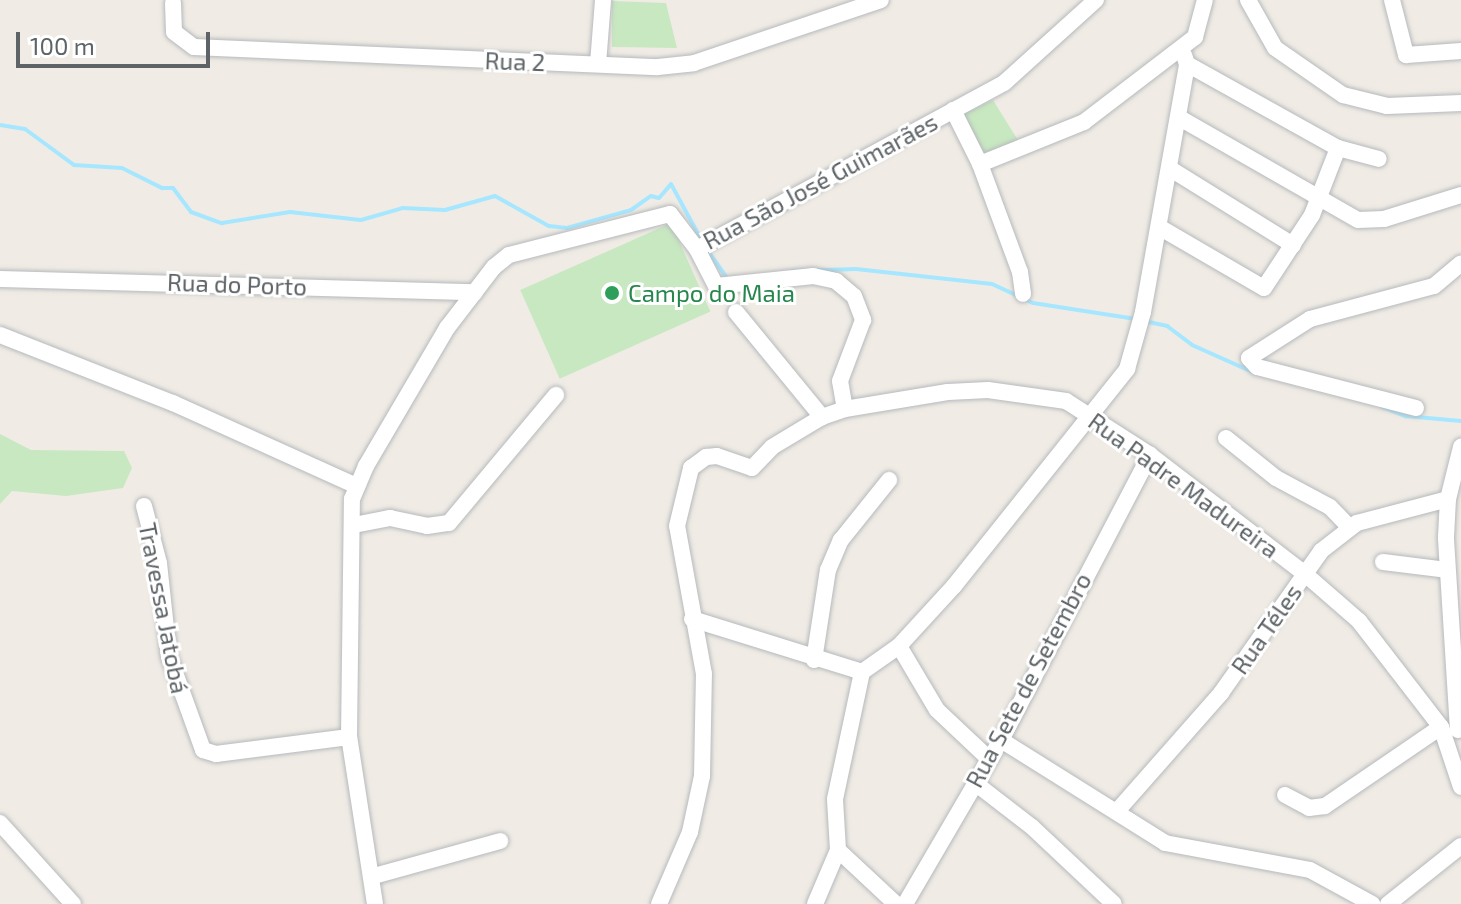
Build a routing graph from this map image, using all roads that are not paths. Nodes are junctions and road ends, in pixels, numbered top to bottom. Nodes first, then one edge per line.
1 (603, 0) edge
2 (881, 0) edge
3 (1096, 0) edge
4 (1205, 0) edge
5 (1248, 0) edge
6 (1392, 0) edge
7 (175, 1) edge
8 (1461, 51) edge
9 (1185, 57) junction
10 (598, 64) junction
11 (1461, 103) edge
12 (953, 110) junction
13 (1178, 117) junction
14 (1338, 148) junction
15 (1379, 159) dead end
16 (980, 164) junction
17 (1169, 168) junction
18 (1461, 195) edge
19 (1315, 199) junction
20 (1159, 227) junction
21 (1293, 245) junction
22 (705, 247) junction
23 (1461, 263) edge
24 (0, 279) edge
25 (475, 292) junction
26 (1023, 294) dead end
27 (736, 312) dead end
28 (0, 335) edge
29 (556, 395) dead end
30 (1416, 408) dead end
31 (845, 409) junction
32 (1088, 415) junction
33 (822, 417) junction
34 (1226, 438) dead end
35 (1461, 447) edge
36 (1150, 455) junction
37 (889, 480) dead end
38 (357, 486) junction
39 (1448, 499) junction
40 (144, 506) dead end
41 (354, 525) junction
42 (1350, 528) junction
43 (1383, 562) dead end
44 (1447, 570) junction
45 (1305, 574) junction
46 (692, 619) junction
47 (899, 646) junction
48 (814, 660) junction
49 (862, 672) junction
50 (1453, 729) edge
51 (349, 737) junction
52 (1001, 740) junction
53 (989, 759) junction
54 (975, 783) junction
55 (1461, 787) edge
56 (1285, 795) dead end
57 (1118, 810) junction
58 (0, 823) edge
59 (500, 841) dead end
60 (1461, 846) edge
61 (838, 850) junction
62 (374, 876) junction
63 (73, 904) edge
64 (375, 904) edge
65 (659, 904) edge
66 (815, 904) edge
67 (896, 904) edge
68 (905, 904) edge
69 (1114, 904) edge
70 (1372, 904) edge
71 (1388, 904) edge

1 - 10 street
2 - 10 street, Rua 2
3 - 12 street, Rua São José Guimarães
4 - 9 street
5 - 11 street
6 - 8 street
7 - 10 street, Rua 2
9 - 13 street
9 - 14 street
9 - 16 street
12 - 16 street
12 - 22 street, Rua São José Guimarães
13 - 17 street
13 - 19 street
14 - 15 street
14 - 19 street
16 - 26 street
17 - 20 street
17 - 21 street
18 - 19 street
19 - 21 street
20 - 21 street
20 - 32 street
22 - 25 street, Rua São José Guimarães
22 - 31 street
23 - 30 street
24 - 25 street, Rua do Porto
25 - 38 street, Rua São José Guimarães
27 - 33 street
28 - 38 street
29 - 41 street
31 - 32 street, Rua Padre Madureira
31 - 33 street, Rua Padre Madureira
32 - 36 street, Rua Padre Madureira
32 - 47 street
33 - 46 street, Rua Padre Madureira
34 - 42 street
35 - 39 street
36 - 45 street, Rua Padre Madureira
36 - 52 street, Rua Sete de Setembro
37 - 48 street
38 - 41 street, Rua São José Guimarães
39 - 42 street, Rua Téles
39 - 44 street
40 - 51 street, Travessa Jatobá
41 - 51 street, Rua São José Guimarães
42 - 45 street, Rua Téles
43 - 44 street
44 - 50 street
45 - 50 street, Rua Padre Madureira
45 - 57 street, Rua Téles
46 - 48 street
46 - 65 street, Rua Padre Madureira
47 - 49 street
47 - 53 street
48 - 49 street
49 - 61 street
50 - 55 street, Rua Padre Madureira
50 - 56 street
51 - 62 street, Rua São José Guimarães
52 - 53 street, Rua Sete de Setembro
52 - 57 street
53 - 54 street, Rua Sete de Setembro
54 - 68 street, Rua Sete de Setembro
54 - 69 street
57 - 70 street
58 - 63 street
59 - 62 street
60 - 71 street
61 - 66 street
61 - 67 street
62 - 64 street, Rua São José Guimarães

